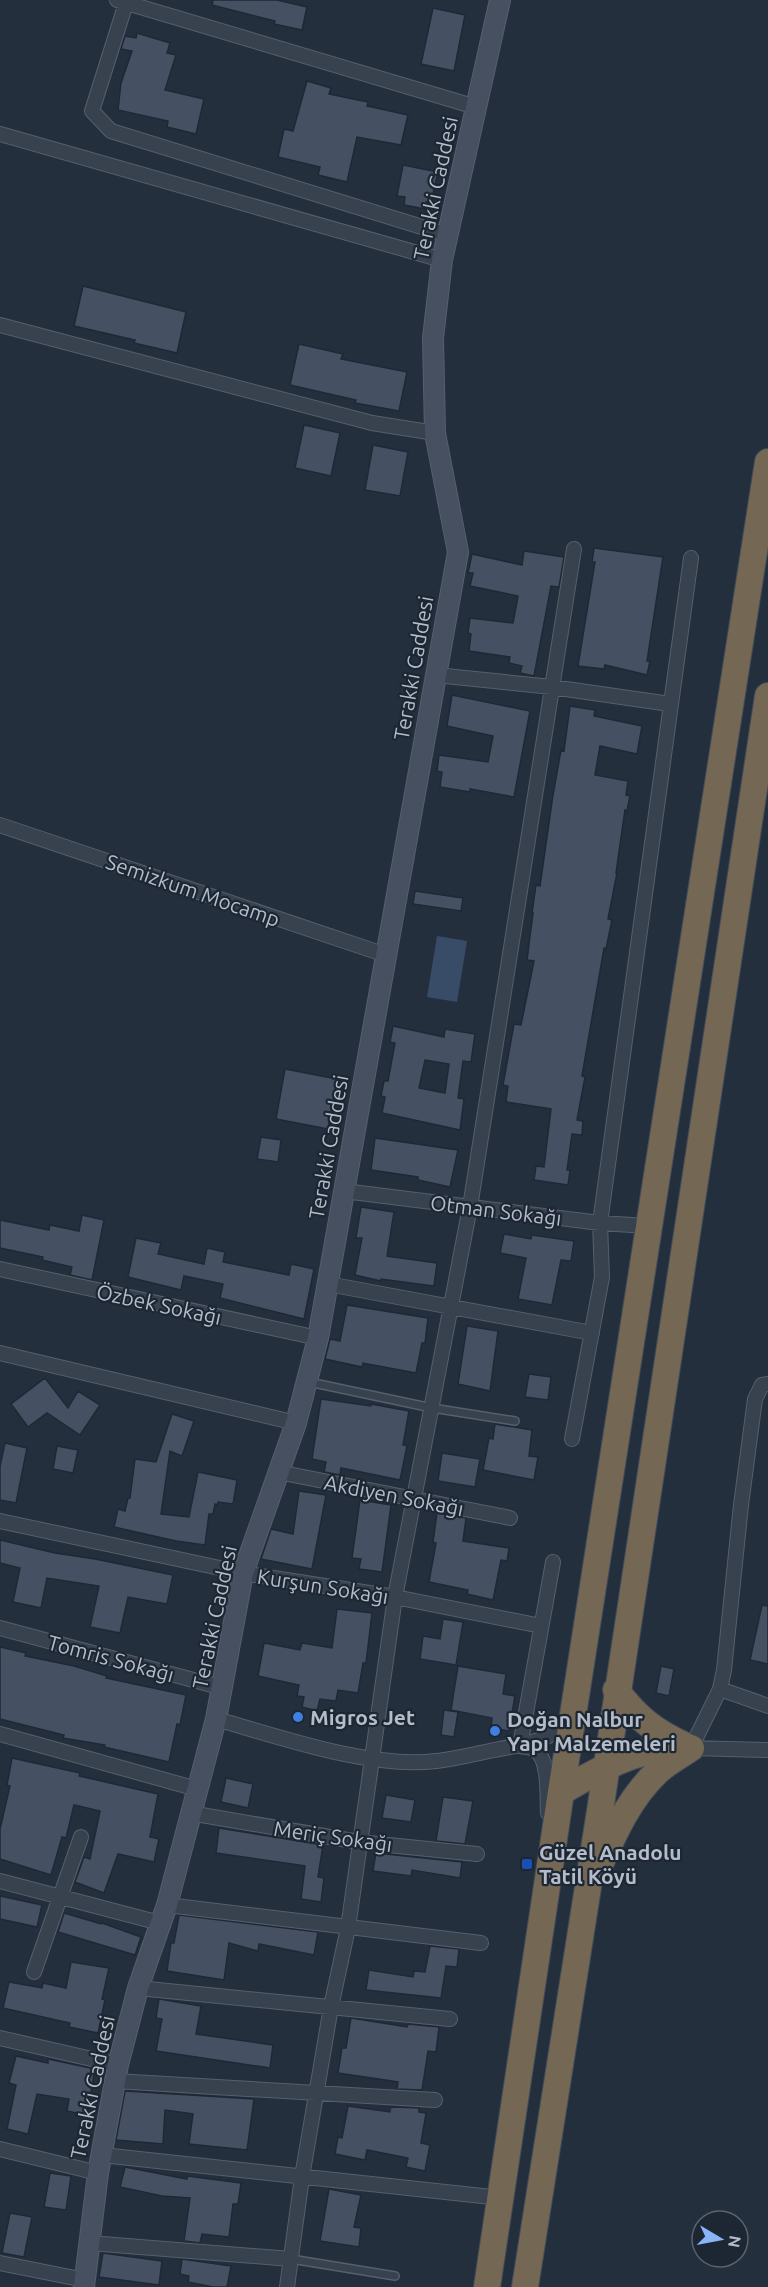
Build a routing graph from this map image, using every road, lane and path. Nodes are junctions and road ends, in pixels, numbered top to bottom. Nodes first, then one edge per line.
1 (166, 0) edge
2 (500, 0) edge
3 (121, 1) edge
4 (164, 14) junction
5 (476, 107) junction
6 (0, 134) edge
7 (448, 235) junction
8 (442, 260) junction
9 (0, 325) edge
10 (435, 433) junction
11 (768, 462) edge
12 (574, 549) dead end
13 (690, 558) dead end
14 (436, 675) junction
15 (552, 687) junction
16 (768, 696) edge
17 (670, 704) junction
18 (0, 825) edge
19 (386, 955) junction
20 (344, 1191) junction
21 (470, 1207) junction
22 (600, 1223) junction
23 (648, 1226) junction
24 (0, 1269) edge
25 (328, 1284) junction
26 (451, 1308) junction
27 (592, 1334) junction
28 (318, 1338) junction
29 (0, 1353) edge
30 (307, 1382) junction
31 (768, 1384) edge
32 (432, 1408) junction
33 (514, 1421) dead end
34 (296, 1424) junction
35 (572, 1439) dead end
36 (278, 1472) junction
37 (415, 1500) junction
38 (510, 1518) dead end
39 (0, 1521) edge
40 (553, 1562) dead end
41 (243, 1573) junction
42 (395, 1597) junction
43 (541, 1626) junction
44 (0, 1628) edge
45 (223, 1688) junction
46 (720, 1689) junction
47 (616, 1690) junction
48 (768, 1706) edge
49 (216, 1719) junction
50 (573, 1719) junction
51 (0, 1734) edge
52 (520, 1746) junction
53 (691, 1748) junction
54 (768, 1750) edge
55 (372, 1758) junction
56 (605, 1767) junction
57 (196, 1789) junction
58 (561, 1792) junction
59 (190, 1813) junction
60 (81, 1837) dead end
61 (358, 1842) junction
62 (477, 1854) dead end
63 (551, 1859) junction
64 (0, 1881) edge
65 (586, 1895) junction
66 (60, 1897) junction
67 (163, 1914) junction
68 (348, 1928) junction
69 (481, 1943) dead end
70 (34, 1972) dead end
71 (138, 1988) junction
72 (331, 2007) junction
73 (450, 2019) dead end
74 (0, 2038) edge
75 (116, 2073) junction
76 (316, 2092) junction
77 (435, 2100) dead end
78 (0, 2150) edge
79 (100, 2164) junction
80 (302, 2177) junction
81 (501, 2198) junction
82 (90, 2243) junction
83 (291, 2259) junction
84 (0, 2263) edge
85 (395, 2276) dead end
86 (84, 2283) edge
87 (286, 2287) edge
88 (487, 2287) edge
89 (525, 2287) edge

1 - 4 street
2 - 5 street, Terakki Caddesi
3 - 4 street
3 - 7 street
4 - 5 street
5 - 7 street, Terakki Caddesi
6 - 8 street
7 - 8 street, Terakki Caddesi
8 - 10 street, Terakki Caddesi
9 - 10 street
10 - 14 street, Terakki Caddesi
11 - 23 highway
12 - 15 street
13 - 17 street
14 - 15 street
14 - 19 street, Terakki Caddesi
15 - 17 street
15 - 21 street
16 - 47 highway
17 - 22 street
18 - 19 street, Semizkum Mocamp
19 - 20 street, Terakki Caddesi
20 - 21 street, Otman Sokağı
20 - 25 street, Terakki Caddesi
21 - 22 street, Otman Sokağı
21 - 26 street
22 - 23 street, Otman Sokağı
22 - 27 street
23 - 50 highway
24 - 28 street, Özbek Sokağı
25 - 26 street
25 - 28 street, Terakki Caddesi
26 - 27 street
26 - 32 street
27 - 35 street
28 - 30 street, Terakki Caddesi
29 - 34 street
30 - 32 lane
30 - 34 street, Terakki Caddesi
31 - 46 street
32 - 33 lane
32 - 37 street
34 - 36 street, Terakki Caddesi
36 - 37 street, Akdiyen Sokağı
36 - 41 street, Terakki Caddesi
37 - 38 street, Akdiyen Sokağı
37 - 42 street
39 - 41 street, Kurşun Sokağı
40 - 43 street
41 - 42 street, Kurşun Sokağı
41 - 45 street, Terakki Caddesi
42 - 43 street, Kurşun Sokağı
42 - 55 street
43 - 52 street
44 - 45 street, Tomris Sokağı
45 - 49 street, Terakki Caddesi
46 - 48 street
46 - 53 street
47 - 53 highway
47 - 56 highway
49 - 55 street
49 - 57 street, Terakki Caddesi
50 - 52 street
50 - 58 highway
51 - 57 street
52 - 55 street
52 - 63 street
53 - 54 street
53 - 56 highway
53 - 65 highway
55 - 61 street
56 - 58 highway
56 - 65 highway
57 - 59 street, Terakki Caddesi
58 - 63 highway
59 - 61 street, Meriç Sokağı
59 - 67 street, Terakki Caddesi
60 - 66 street
61 - 62 street, Meriç Sokağı
61 - 68 street
63 - 81 highway
64 - 66 street
65 - 89 highway
66 - 67 street
66 - 70 street
67 - 68 street
67 - 71 street, Terakki Caddesi
68 - 69 street
68 - 72 street
71 - 72 street
71 - 75 street, Terakki Caddesi
72 - 73 street
72 - 76 street
74 - 75 street
75 - 76 street
75 - 79 street, Terakki Caddesi
76 - 77 street
76 - 80 street
78 - 79 street
79 - 80 street
79 - 82 street, Terakki Caddesi
80 - 81 street
80 - 83 street
81 - 88 highway
82 - 83 street
82 - 86 street, Terakki Caddesi
83 - 85 lane
83 - 87 street
84 - 86 street

